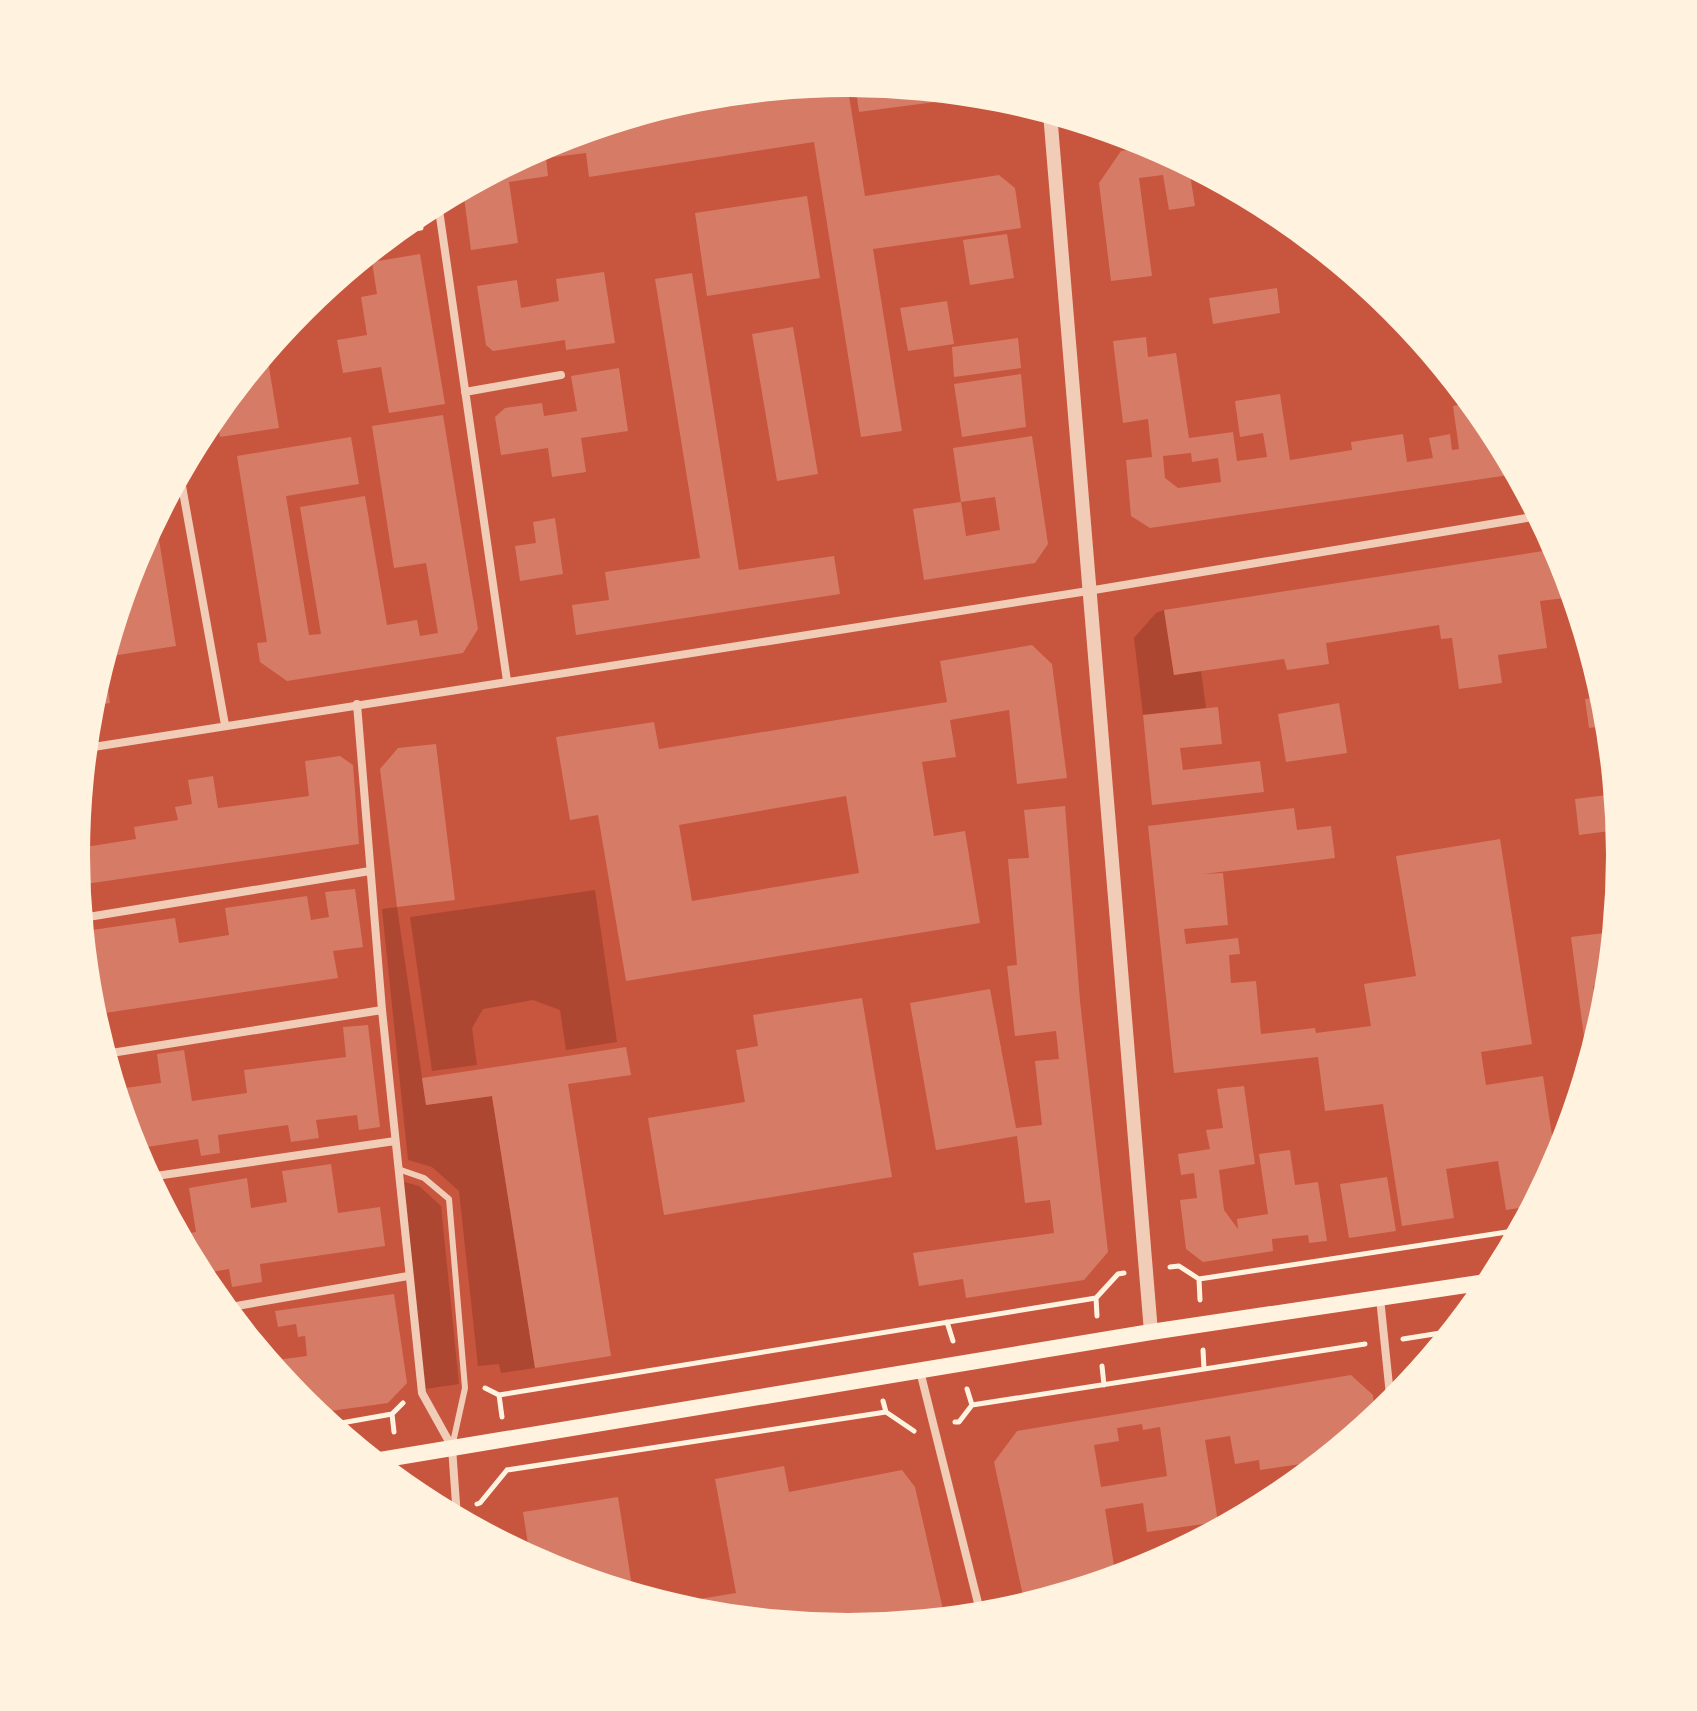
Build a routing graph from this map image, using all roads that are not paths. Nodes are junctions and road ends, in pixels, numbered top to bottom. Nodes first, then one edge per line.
1 (1056, 126) edge
2 (440, 217) edge
3 (561, 375) dead end
4 (465, 392) junction
5 (183, 492) edge
6 (1528, 518) edge
7 (1088, 591) junction
8 (507, 681) junction
9 (357, 704) junction
10 (225, 725) junction
11 (98, 746) edge
12 (370, 871) junction
13 (93, 916) edge
14 (382, 1010) junction
15 (116, 1052) edge
16 (395, 1141) junction
17 (398, 1169) junction
18 (161, 1175) edge
19 (408, 1276) junction
20 (1474, 1284) edge
21 (1380, 1297) junction
22 (239, 1306) edge
23 (1151, 1332) junction
24 (920, 1370) junction
25 (1389, 1387) edge
26 (452, 1447) junction
27 (389, 1458) edge
28 (456, 1504) edge
29 (978, 1602) edge

1 - 7 street
2 - 4 street
3 - 4 street
4 - 8 street
5 - 10 street
6 - 7 street
7 - 8 street
7 - 23 street
8 - 9 street
9 - 10 street
9 - 12 street
10 - 11 street
12 - 13 street
12 - 14 street
14 - 15 street
14 - 16 street
16 - 17 street
16 - 18 street
17 - 19 street
17 - 26 lane
19 - 22 street
19 - 26 street
20 - 21 main road
21 - 23 main road
21 - 25 street
23 - 24 main road
24 - 26 main road
24 - 29 street
26 - 27 main road
26 - 28 street

